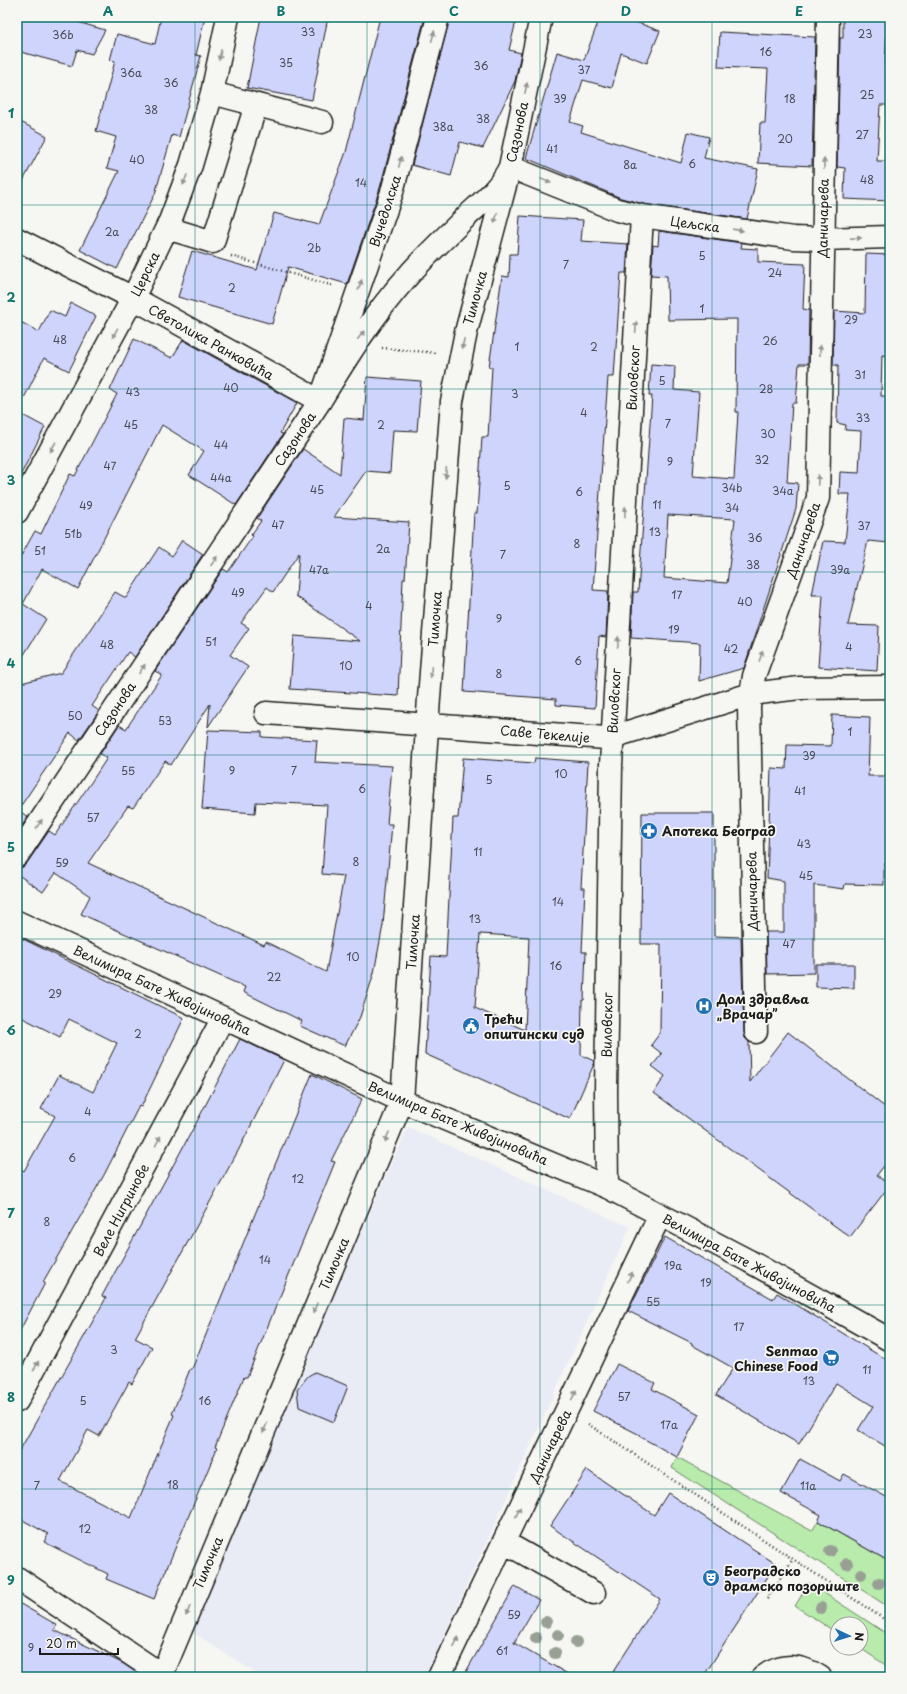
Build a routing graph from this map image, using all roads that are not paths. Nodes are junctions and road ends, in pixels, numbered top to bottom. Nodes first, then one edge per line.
1 (228, 17) edge
2 (438, 17) edge
3 (541, 17) edge
4 (828, 17) edge
5 (212, 93) junction
6 (256, 105) junction
7 (322, 122) dead end
8 (510, 167) junction
9 (642, 216) junction
10 (167, 228) junction
11 (890, 237) edge
12 (17, 239) edge
13 (822, 239) junction
14 (133, 298) junction
15 (320, 401) junction
16 (17, 512) edge
17 (890, 687) edge
18 (751, 694) junction
19 (266, 713) dead end
20 (427, 724) junction
21 (612, 737) junction
22 (17, 856) edge
23 (17, 922) edge
24 (223, 1018) junction
25 (756, 1032) dead end
26 (402, 1101) junction
27 (607, 1187) junction
28 (660, 1215) junction
29 (890, 1340) edge
30 (17, 1401) edge
31 (504, 1542) junction
32 (17, 1578) edge
33 (594, 1593) dead end
34 (163, 1676) edge
35 (439, 1677) edge
36 (763, 1677) edge
37 (820, 1677) edge

1 -> 5 street, Церска
15 -> 2 street, Вучедолска
8 -> 3 street, Сазонова
13 -> 4 street, Даничарева
5 - 6 street
5 -> 10 street, Церска
6 - 7 street
6 - 10 street
8 -> 9 street, Цељска
15 -> 8 street, Сазонова
8 -> 20 street, Тимочка
9 -> 13 street, Цељска
21 -> 9 street, Виловског
10 - 14 street, Церска
13 -> 11 street, Цељска
12 - 14 street, Светолика Ранковића
18 -> 13 street, Даничарева
14 - 15 street, Светолика Ранковића
14 -> 16 street, Церска
22 -> 15 street, Сазонова
17 - 18 street, Саве Текелије
18 - 21 street, Саве Текелије
18 - 25 street, Даничарева
19 - 20 street, Саве Текелије
20 - 21 street, Саве Текелије
20 - 26 street, Тимочка
21 - 27 street, Виловског
23 - 24 street, Велимира Бате Живојиновића
24 - 26 street, Велимира Бате Живојиновића
30 -> 24 street, Веле Нигринове
26 - 27 street, Велимира Бате Живојиновића
26 -> 34 street, Тимочка
27 - 28 street, Велимира Бате Живојиновића
28 - 29 street, Велимира Бате Живојиновића
31 -> 28 street, Даничарева
31 - 33 street
35 -> 31 street, Даничарева
32 - 34 street
36 - 37 street

